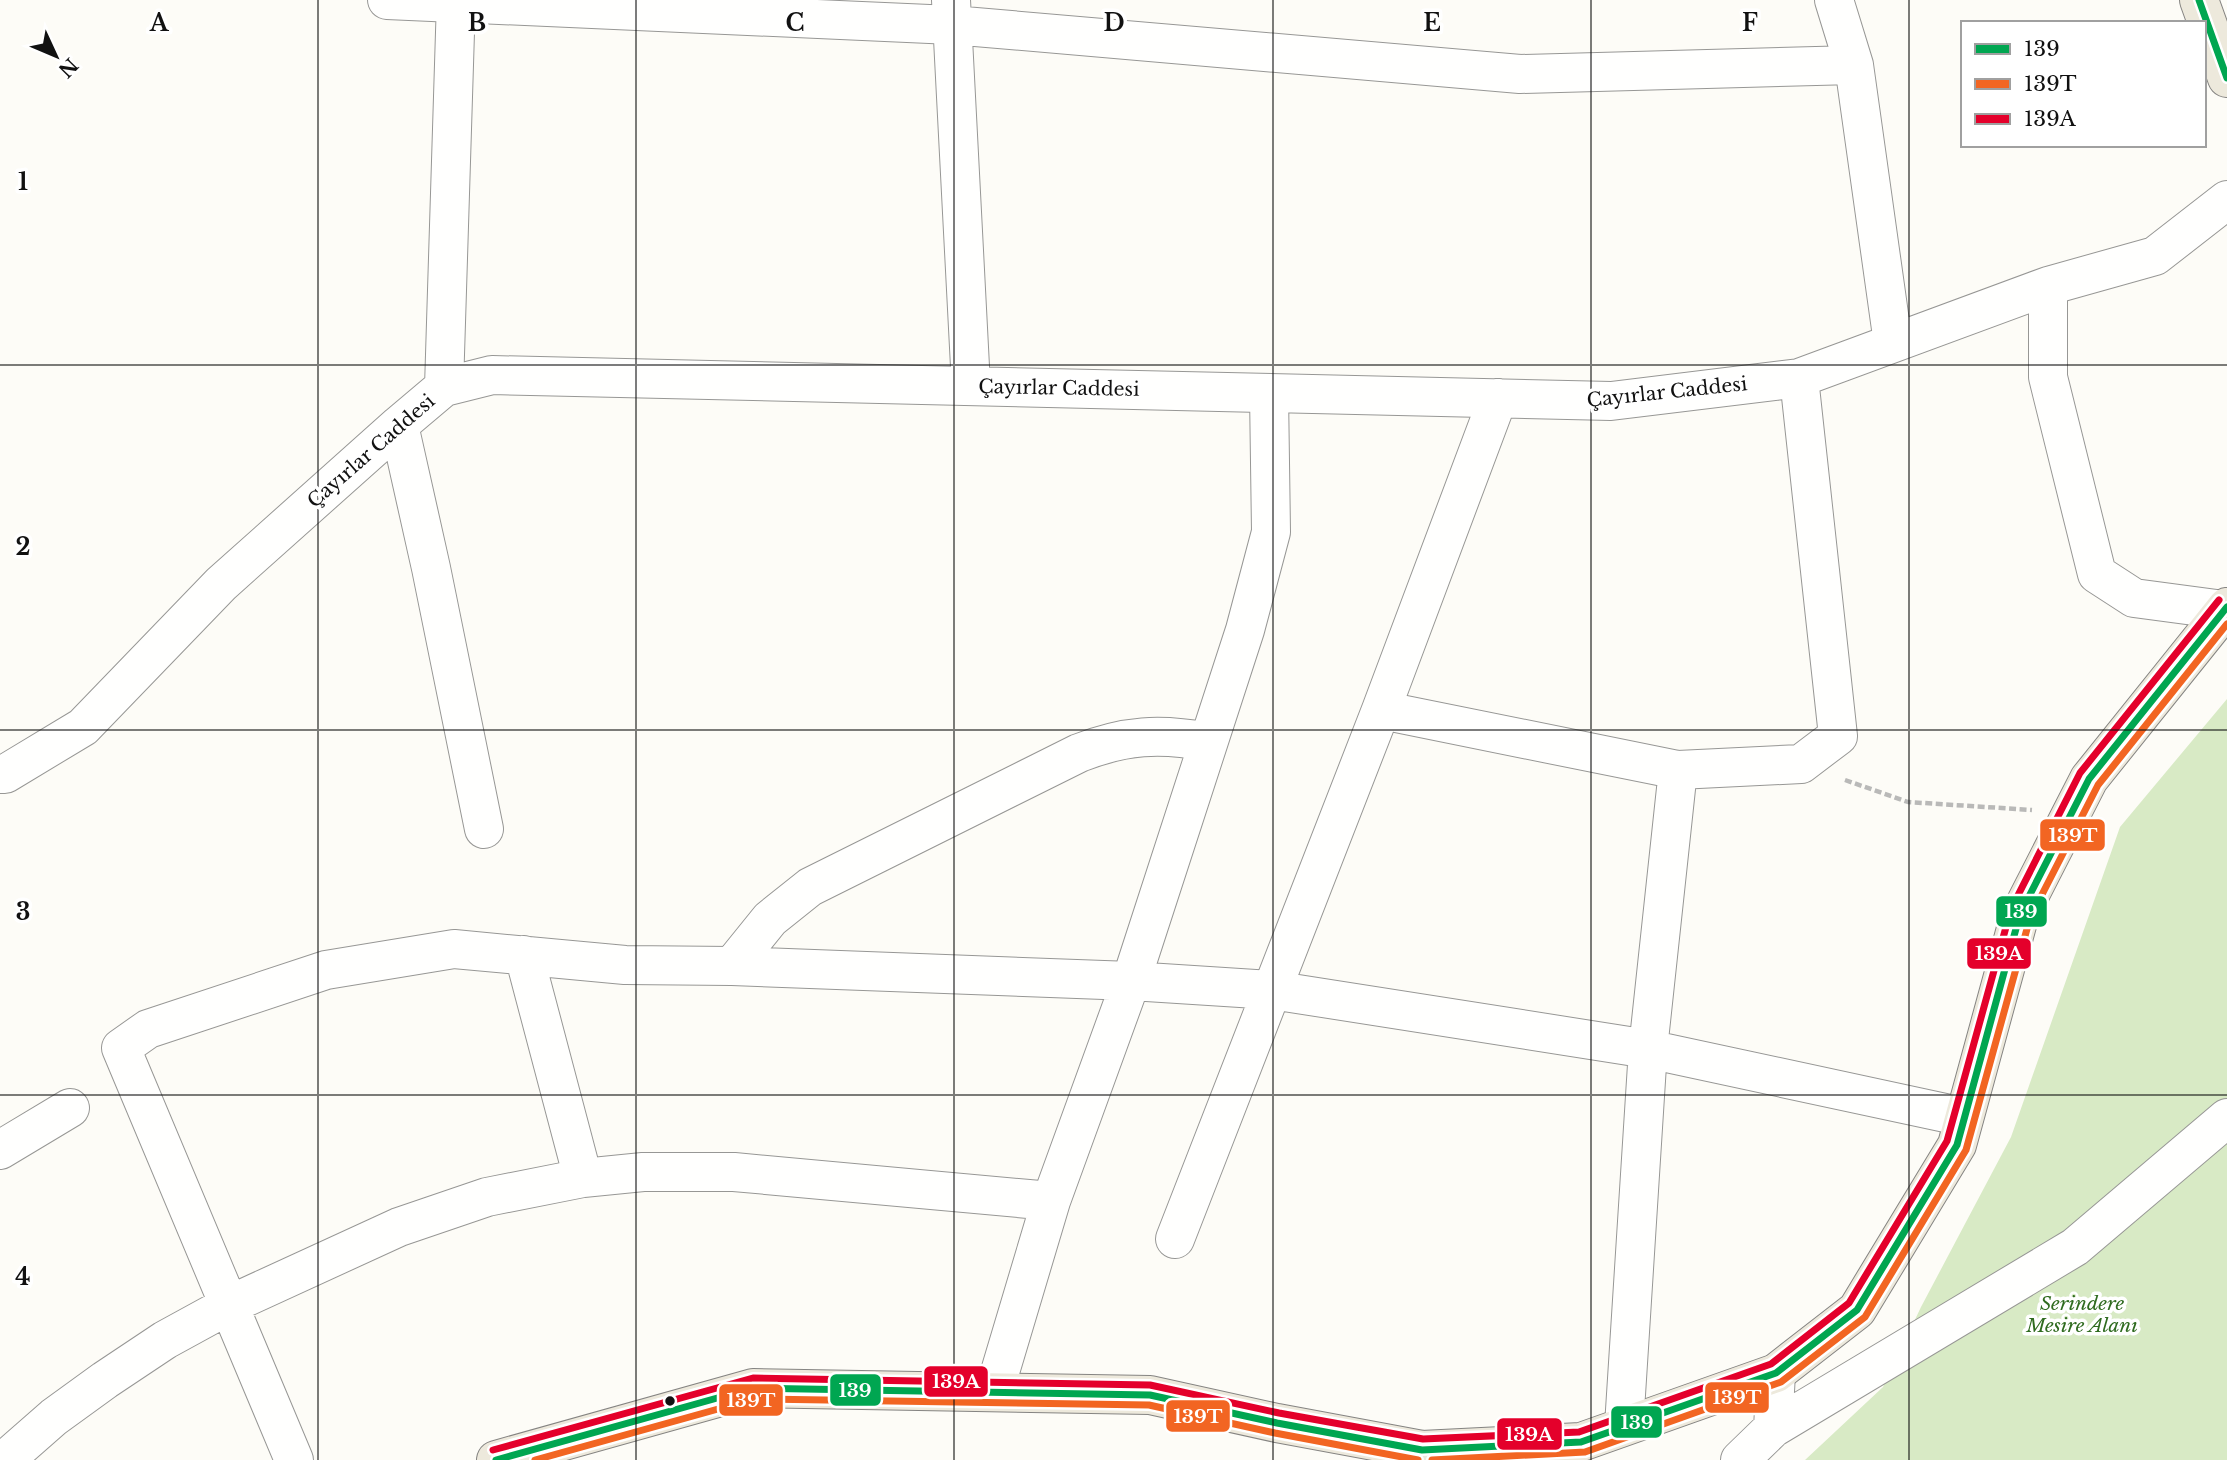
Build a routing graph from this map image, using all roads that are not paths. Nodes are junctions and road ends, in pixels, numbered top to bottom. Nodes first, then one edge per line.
1 (387, 0) edge
2 (1834, 0) edge
3 (2199, 0) edge
4 (456, 1) edge
5 (951, 13) edge
6 (1854, 65) junction
7 (2227, 78) edge
8 (2227, 200) edge
9 (2048, 286) junction
10 (1893, 343) junction
11 (1799, 378) junction
12 (971, 386) junction
13 (444, 387) junction
14 (1269, 393) junction
15 (1498, 398) junction
16 (399, 425) junction
17 (2226, 609) edge
18 (1381, 710) junction
19 (1208, 742) junction
20 (1678, 770) junction
21 (0, 774) edge
22 (484, 829) dead end
23 (524, 955) junction
24 (732, 966) junction
25 (1131, 981) junction
26 (1272, 990) junction
27 (1648, 1049) junction
28 (70, 1108) dead end
29 (1965, 1117) junction
30 (2227, 1118) edge
31 (0, 1150) edge
32 (583, 1178) junction
33 (1051, 1201) junction
34 (1175, 1239) dead end
35 (229, 1305) junction
36 (1776, 1373) junction
37 (994, 1392) junction
38 (1624, 1426) junction
39 (1773, 1427) junction
40 (5, 1460) edge
41 (294, 1460) edge
42 (496, 1460) edge
43 (1740, 1460) edge

1 - 4 street
2 - 6 street
3 - 7 main road
4 - 5 street
4 - 13 street
5 - 6 street
5 - 12 street
6 - 10 street
8 - 9 street, Çayırlar Caddesi
9 - 10 street, Çayırlar Caddesi
9 - 17 street
10 - 11 street, Çayırlar Caddesi
11 - 15 street, Çayırlar Caddesi
11 - 20 street
12 - 13 street, Çayırlar Caddesi
12 - 14 street, Çayırlar Caddesi
13 - 16 street, Çayırlar Caddesi
14 - 15 street, Çayırlar Caddesi
14 - 19 street
15 - 18 street
16 - 21 street, Çayırlar Caddesi
16 - 22 street
17 - 29 main road
18 - 20 street
18 - 26 street
19 - 24 street
19 - 25 street
20 - 27 street
23 - 24 street
23 - 32 street
23 - 35 street
24 - 25 street
25 - 26 street
25 - 33 street
26 - 27 street
26 - 34 street
27 - 29 street
27 - 38 street
28 - 31 street
29 - 36 main road
30 - 39 street
32 - 33 street
32 - 35 street
33 - 37 street
35 - 40 street
35 - 41 street
36 - 38 main road
36 - 39 street
37 - 38 main road
37 - 42 main road
39 - 43 street

